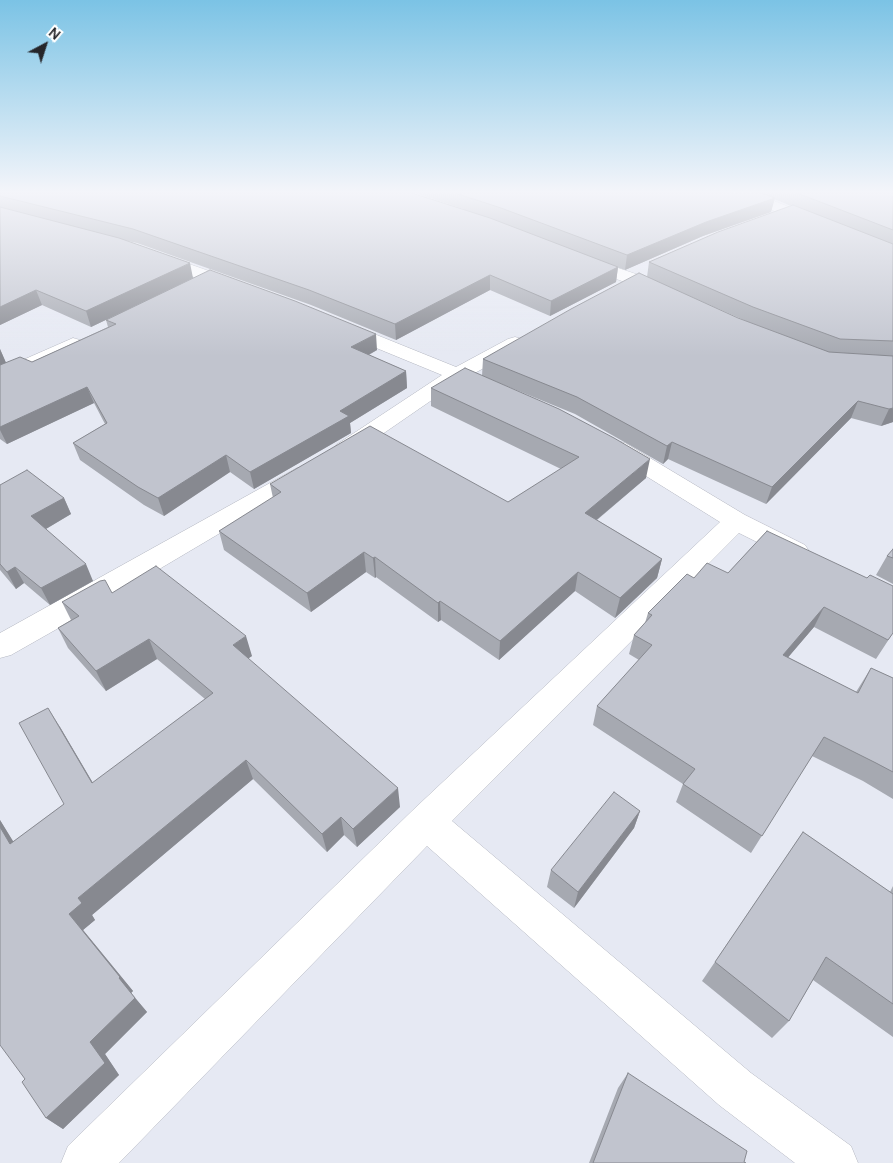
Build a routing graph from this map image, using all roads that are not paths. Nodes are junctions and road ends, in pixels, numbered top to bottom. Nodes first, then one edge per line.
1 (139, 252) edge
2 (564, 254) edge
3 (650, 267) dead end
4 (212, 277) junction
5 (626, 282) junction
6 (186, 290) edge
7 (258, 294) edge
8 (680, 300) edge
9 (322, 319) edge
10 (533, 334) edge
11 (93, 335) edge
12 (457, 374) junction
13 (0, 377) edge
14 (511, 398) edge
15 (597, 438) edge
16 (736, 521) junction
17 (814, 559) edge
18 (0, 647) edge
19 (426, 822) junction
20 (84, 1163) edge
21 (834, 1163) edge

1 - 4 street
2 - 5 street
3 - 5 street
4 - 6 street
4 - 7 street
5 - 8 street
9 - 12 street
10 - 12 street
11 - 13 street
12 - 14 street
12 - 18 street
15 - 16 street
16 - 17 street
16 - 19 street
19 - 20 street
19 - 21 street

